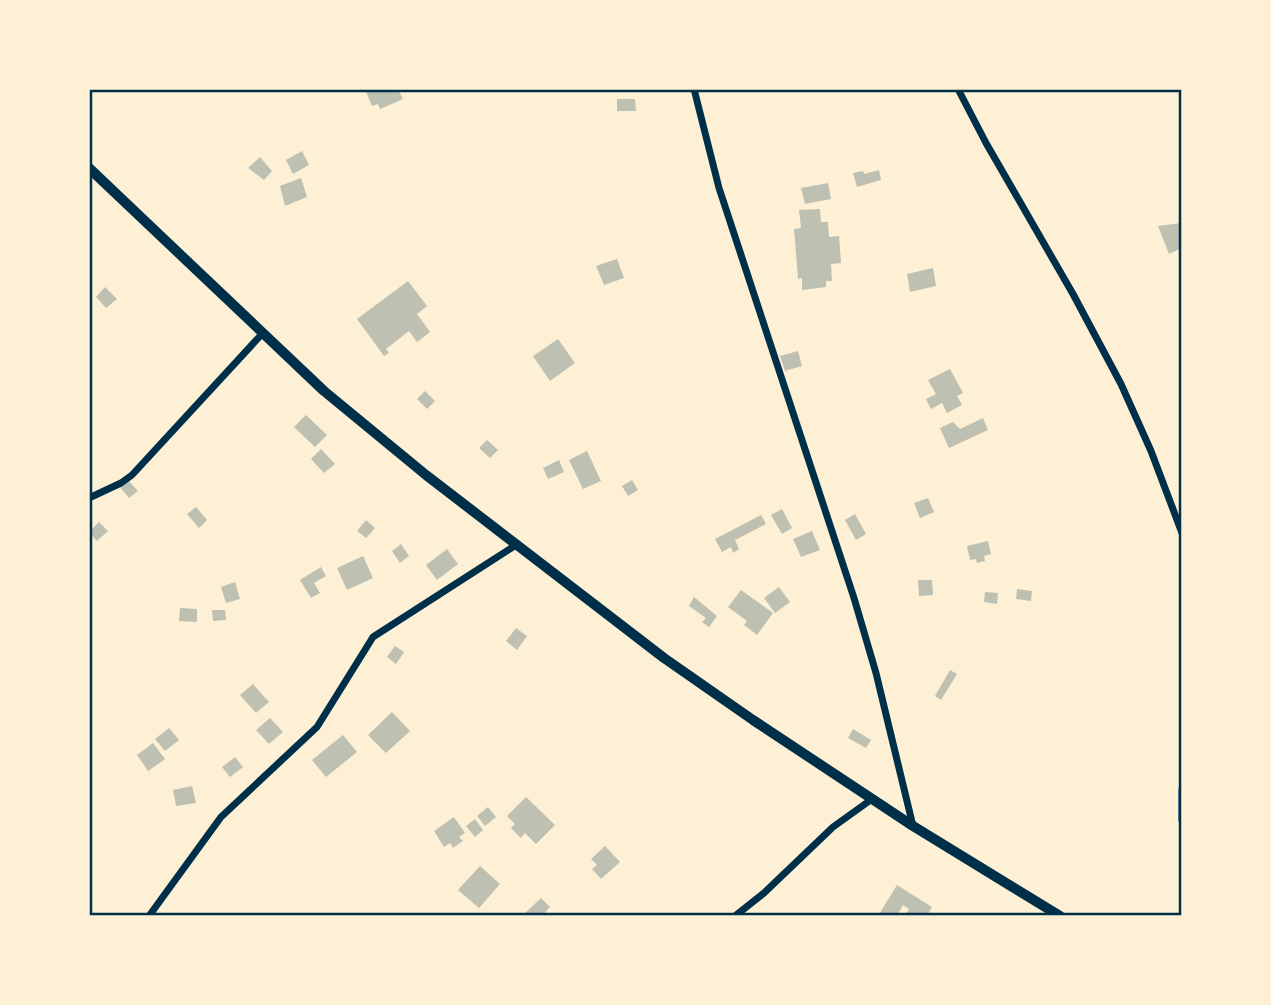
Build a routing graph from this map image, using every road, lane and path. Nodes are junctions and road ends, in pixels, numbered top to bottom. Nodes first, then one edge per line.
1 (694, 89) edge
2 (958, 89) edge
3 (90, 171) edge
4 (262, 334) junction
5 (89, 498) edge
6 (1182, 533) edge
7 (516, 545) junction
8 (1182, 790) edge
9 (872, 799) junction
10 (1182, 820) edge
11 (913, 826) junction
12 (149, 916) edge
13 (736, 916) edge
14 (1060, 916) edge

1 - 11 street
2 - 6 street
3 - 4 main road
4 - 5 street
4 - 7 main road
7 - 9 main road
7 - 12 street
8 - 10 street
9 - 11 main road
9 - 13 street
11 - 14 main road

